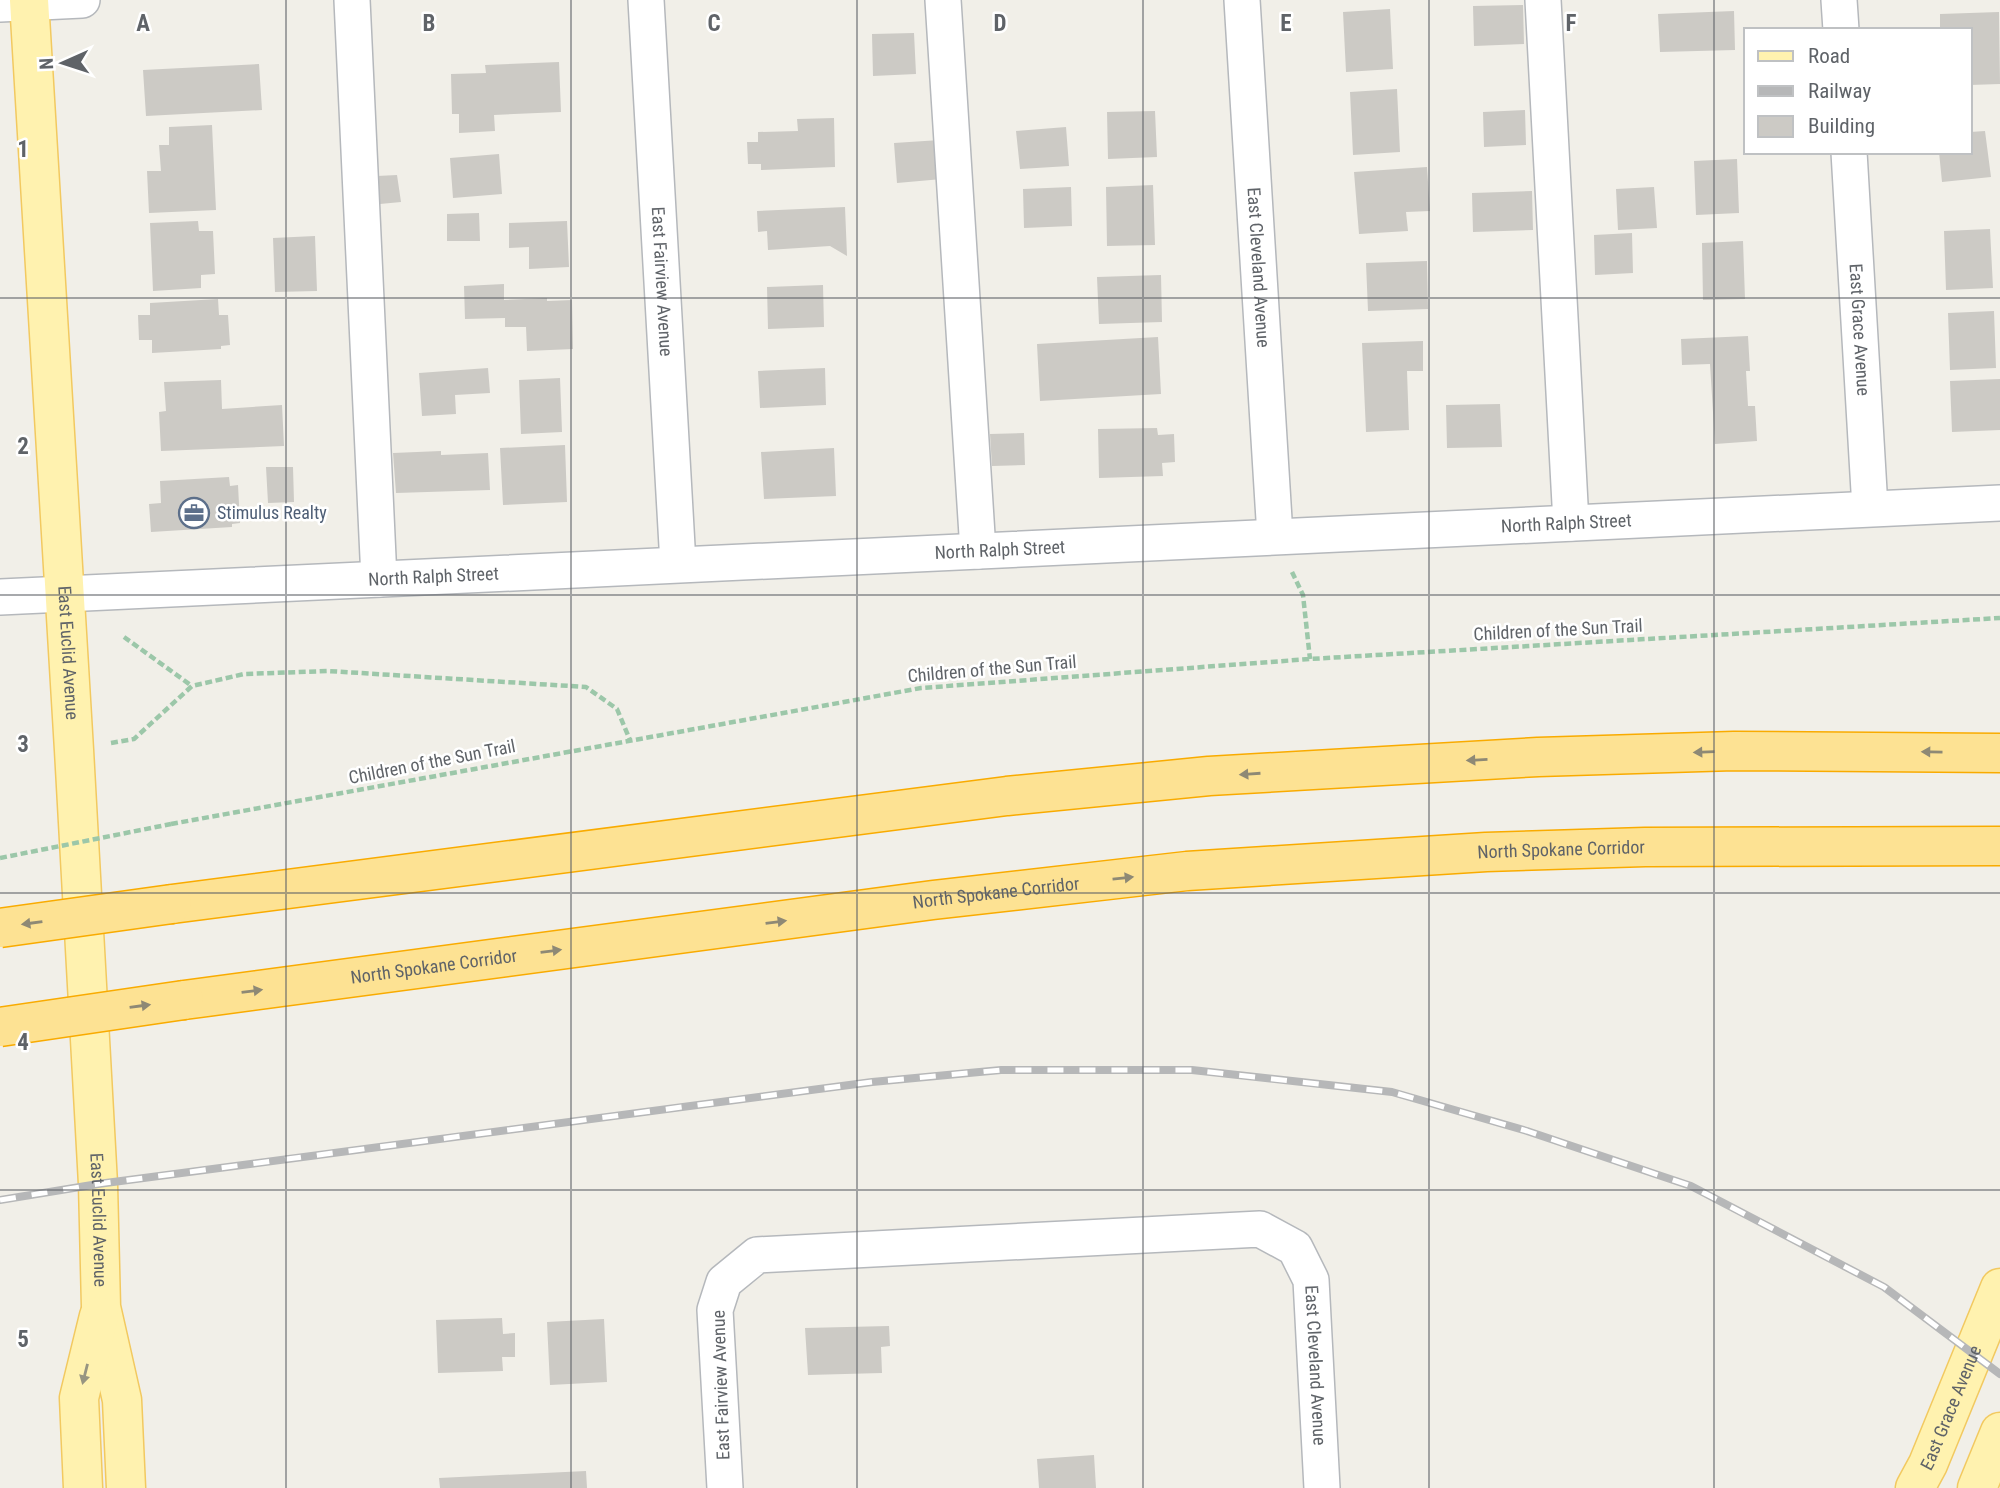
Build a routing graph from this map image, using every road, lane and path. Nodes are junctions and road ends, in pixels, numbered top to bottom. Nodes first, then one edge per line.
1 (82, 0) edge
2 (352, 0) edge
3 (646, 0) edge
4 (943, 0) edge
5 (1242, 0) edge
6 (1543, 0) edge
7 (1839, 0) edge
8 (19, 2) edge
9 (1841, 28) edge
10 (1849, 154) edge
11 (2000, 503) edge
12 (1870, 508) junction
13 (1571, 523) junction
14 (1275, 536) junction
15 (978, 551) junction
16 (678, 564) junction
17 (379, 579) junction
18 (65, 594) junction
19 (0, 597) edge
20 (2000, 618) edge
21 (124, 637) dead end
22 (1310, 659) junction
23 (192, 686) junction
24 (630, 740) junction
25 (74, 750) junction
26 (2000, 753) edge
27 (2000, 846) edge
28 (0, 858) edge
29 (0, 928) edge
30 (0, 1027) edge
31 (1295, 1248) joint
32 (2000, 1288) edge
33 (101, 1307) junction
34 (2000, 1432) edge
35 (1923, 1480) edge
36 (83, 1488) edge
37 (126, 1488) edge
38 (725, 1488) edge
39 (1322, 1488) edge
40 (1977, 1488) edge

1 - 8 street
2 - 17 street
3 - 16 street, East Fairview Avenue
4 - 15 street
5 - 14 street, East Cleveland Avenue
6 - 13 street
7 - 9 street
8 - 18 main road, East Euclid Avenue
10 - 12 street, East Grace Avenue
11 - 12 street, North Ralph Street
12 - 13 street, North Ralph Street
13 - 14 street, North Ralph Street
14 - 15 street, North Ralph Street
14 - 22 path
15 - 16 street, North Ralph Street
16 - 17 street, North Ralph Street
17 - 18 street, North Ralph Street
18 - 19 street, North Ralph Street
18 - 25 main road, East Euclid Avenue
20 - 22 path, Children of the Sun Trail
21 - 23 path
22 - 24 path, Children of the Sun Trail
23 - 24 path
23 - 25 path
24 - 28 path, Children of the Sun Trail, bridge
25 - 33 main road, East Euclid Avenue
26 -> 29 highway, bridge
30 -> 27 highway, North Spokane Corridor, bridge
31 - 38 street, East Fairview Avenue
31 - 39 street, East Cleveland Avenue
32 - 35 main road, East Grace Avenue
33 -> 36 main road, East Euclid Avenue
33 - 37 main road, East Euclid Avenue
34 - 40 main road

